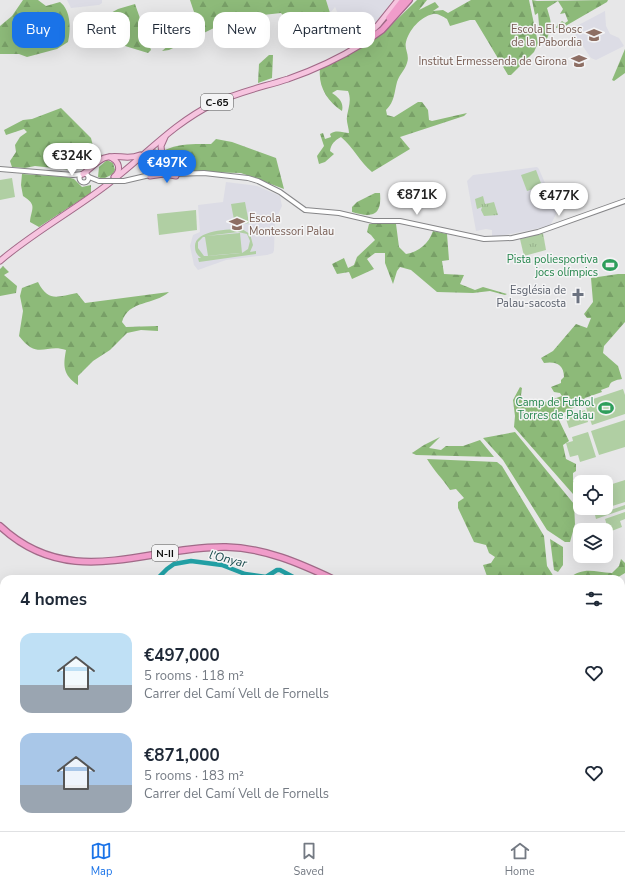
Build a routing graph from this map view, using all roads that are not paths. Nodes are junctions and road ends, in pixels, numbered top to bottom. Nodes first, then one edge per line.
1 (398, 0) edge
2 (404, 0) edge
3 (409, 0) edge
4 (414, 0) edge
5 (382, 30) junction
6 (375, 31) edge
7 (375, 35) edge
8 (355, 48) edge
9 (288, 79) junction
10 (167, 133) junction
11 (149, 149) junction
12 (109, 157) junction
13 (138, 159) junction
14 (164, 161) junction
15 (0, 169) edge
16 (164, 172) junction
17 (196, 173) junction
18 (73, 175) junction
19 (86, 176) junction
20 (150, 176) junction
21 (176, 176) junction
22 (134, 178) junction
23 (81, 181) junction
24 (94, 195) junction
25 (625, 201) edge
26 (0, 261) edge
27 (0, 526) edge
28 (324, 575) edge

1 - 9 main road
2 - 6 highway, C-65
3 - 5 highway, C-65
4 - 5 highway
5 - 7 highway, C-65
8 - 9 main road, C-65
9 - 10 main road, C-65
10 - 11 main road, C-65
10 - 14 main road
11 - 12 main road
11 - 13 main road, C-65
12 - 19 main road
12 - 24 main road
13 - 14 main road
13 - 24 main road, C-65
14 - 16 main road
15 - 18 street
16 - 17 street
16 - 20 main road
16 - 21 main road
16 - 22 street
17 - 21 street
17 - 25 street
18 - 19 street
18 - 23 street
19 - 22 street, bridge
19 - 23 street
19 - 23 street
20 - 21 street
20 - 22 street
24 - 26 main road, C-65
27 - 28 highway, N-II

